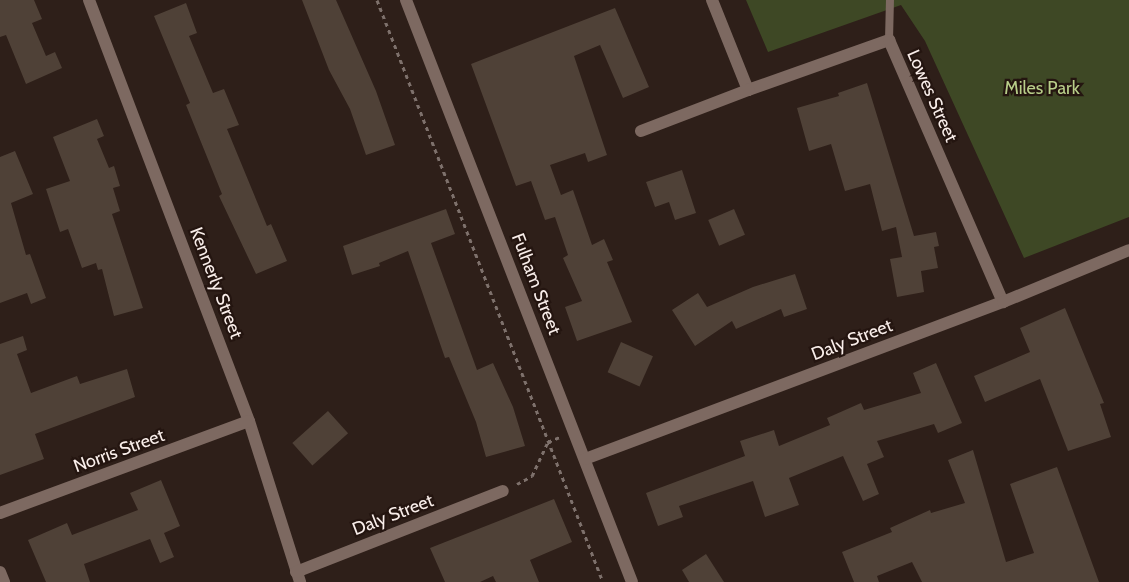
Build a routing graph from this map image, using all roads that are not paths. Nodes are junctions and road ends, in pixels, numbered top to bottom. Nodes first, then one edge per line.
1 (90, 0) edge
2 (406, 0) edge
3 (712, 0) edge
4 (890, 0) edge
5 (889, 40) junction
6 (748, 90) junction
7 (641, 131) dead end
8 (1129, 250) edge
9 (1003, 302) junction
10 (249, 421) junction
11 (585, 459) junction
12 (503, 491) road end
13 (0, 513) edge
14 (0, 572) edge
15 (298, 577) edge
16 (4, 582) edge
17 (632, 582) edge

1 - 10 street, Kennerly Street
2 - 11 street, Fulham Street
3 - 6 street
4 - 5 lane
5 - 6 street, Lowes Street
5 - 9 street, Lowes Street
6 - 7 street, Lowes Street
8 - 9 street, Daly Street
9 - 11 street, Daly Street
10 - 13 street, Norris Street
10 - 15 street, Kennerly Street
11 - 17 street, Fulham Street
12 - 15 street, Daly Street
14 - 16 street

